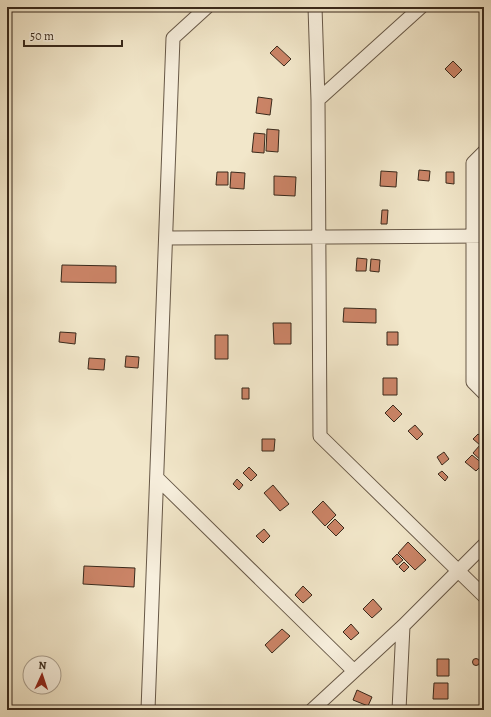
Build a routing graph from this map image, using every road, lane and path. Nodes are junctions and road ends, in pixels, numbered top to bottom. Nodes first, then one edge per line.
1 (207, 7) edge
2 (316, 7) edge
3 (421, 7) edge
4 (318, 100) junction
5 (484, 152) edge
6 (478, 236) edge
7 (319, 237) junction
8 (166, 238) junction
9 (484, 393) edge
10 (157, 478) junction
11 (484, 545) edge
12 (458, 570) junction
13 (484, 596) edge
14 (403, 626) junction
15 (354, 671) junction
16 (148, 710) edge
17 (312, 710) edge
18 (398, 710) edge

1 - 8 street
2 - 4 street
3 - 4 street
4 - 7 street
5 - 6 street
6 - 7 street
6 - 9 street
7 - 8 street
7 - 12 street
8 - 10 street
10 - 15 street
10 - 16 street
11 - 12 street
12 - 13 street
12 - 14 street
14 - 15 street
14 - 18 street
15 - 17 street

